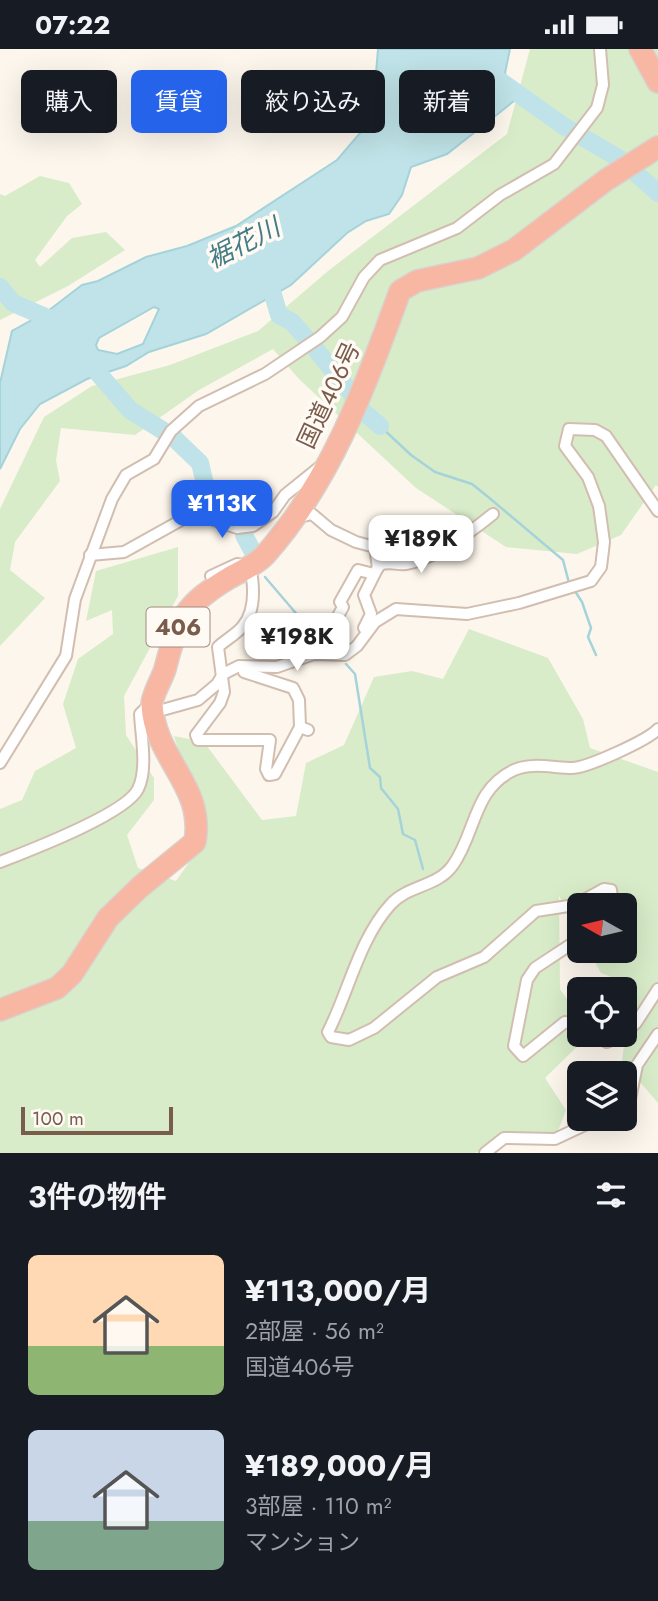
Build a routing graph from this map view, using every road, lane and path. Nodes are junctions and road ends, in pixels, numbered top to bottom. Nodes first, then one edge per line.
1 (600, 49) edge
2 (640, 49) edge
3 (658, 82) edge
4 (656, 148) edge
5 (329, 461) junction
6 (658, 512) edge
7 (494, 514) dead end
8 (292, 518) junction
9 (90, 555) junction
10 (250, 566) junction
11 (376, 571) junction
12 (211, 576) dead end
13 (364, 638) junction
14 (324, 654) junction
15 (234, 669) junction
16 (223, 674) junction
17 (154, 707) junction
18 (658, 729) edge
19 (0, 763) edge
20 (0, 862) edge
21 (597, 893) edge
22 (611, 893) edge
23 (567, 906) edge
24 (567, 947) edge
25 (658, 989) edge
26 (0, 1010) edge
27 (637, 1021) edge
28 (567, 1022) edge
29 (658, 1034) edge
30 (637, 1065) edge
31 (572, 1131) edge
32 (485, 1153) edge

1 - 9 street
2 - 3 highway
4 - 5 highway, 国道406号 / 406
5 - 8 highway, 国道406号 / 406
5 - 9 street
6 - 13 street
7 - 11 street
8 - 10 highway, 国道406号 / 406
8 - 11 street
9 - 19 street
10 - 12 street
10 - 16 street
10 - 17 highway, 国道406号 / 406
11 - 13 street
11 - 14 street
13 - 14 street
14 - 15 street
15 - 16 street
15 - 16 street
16 - 17 street
17 - 20 street
17 - 26 highway
18 - 23 street
21 - 22 street
24 - 28 street
25 - 27 street
29 - 30 street
31 - 32 street

